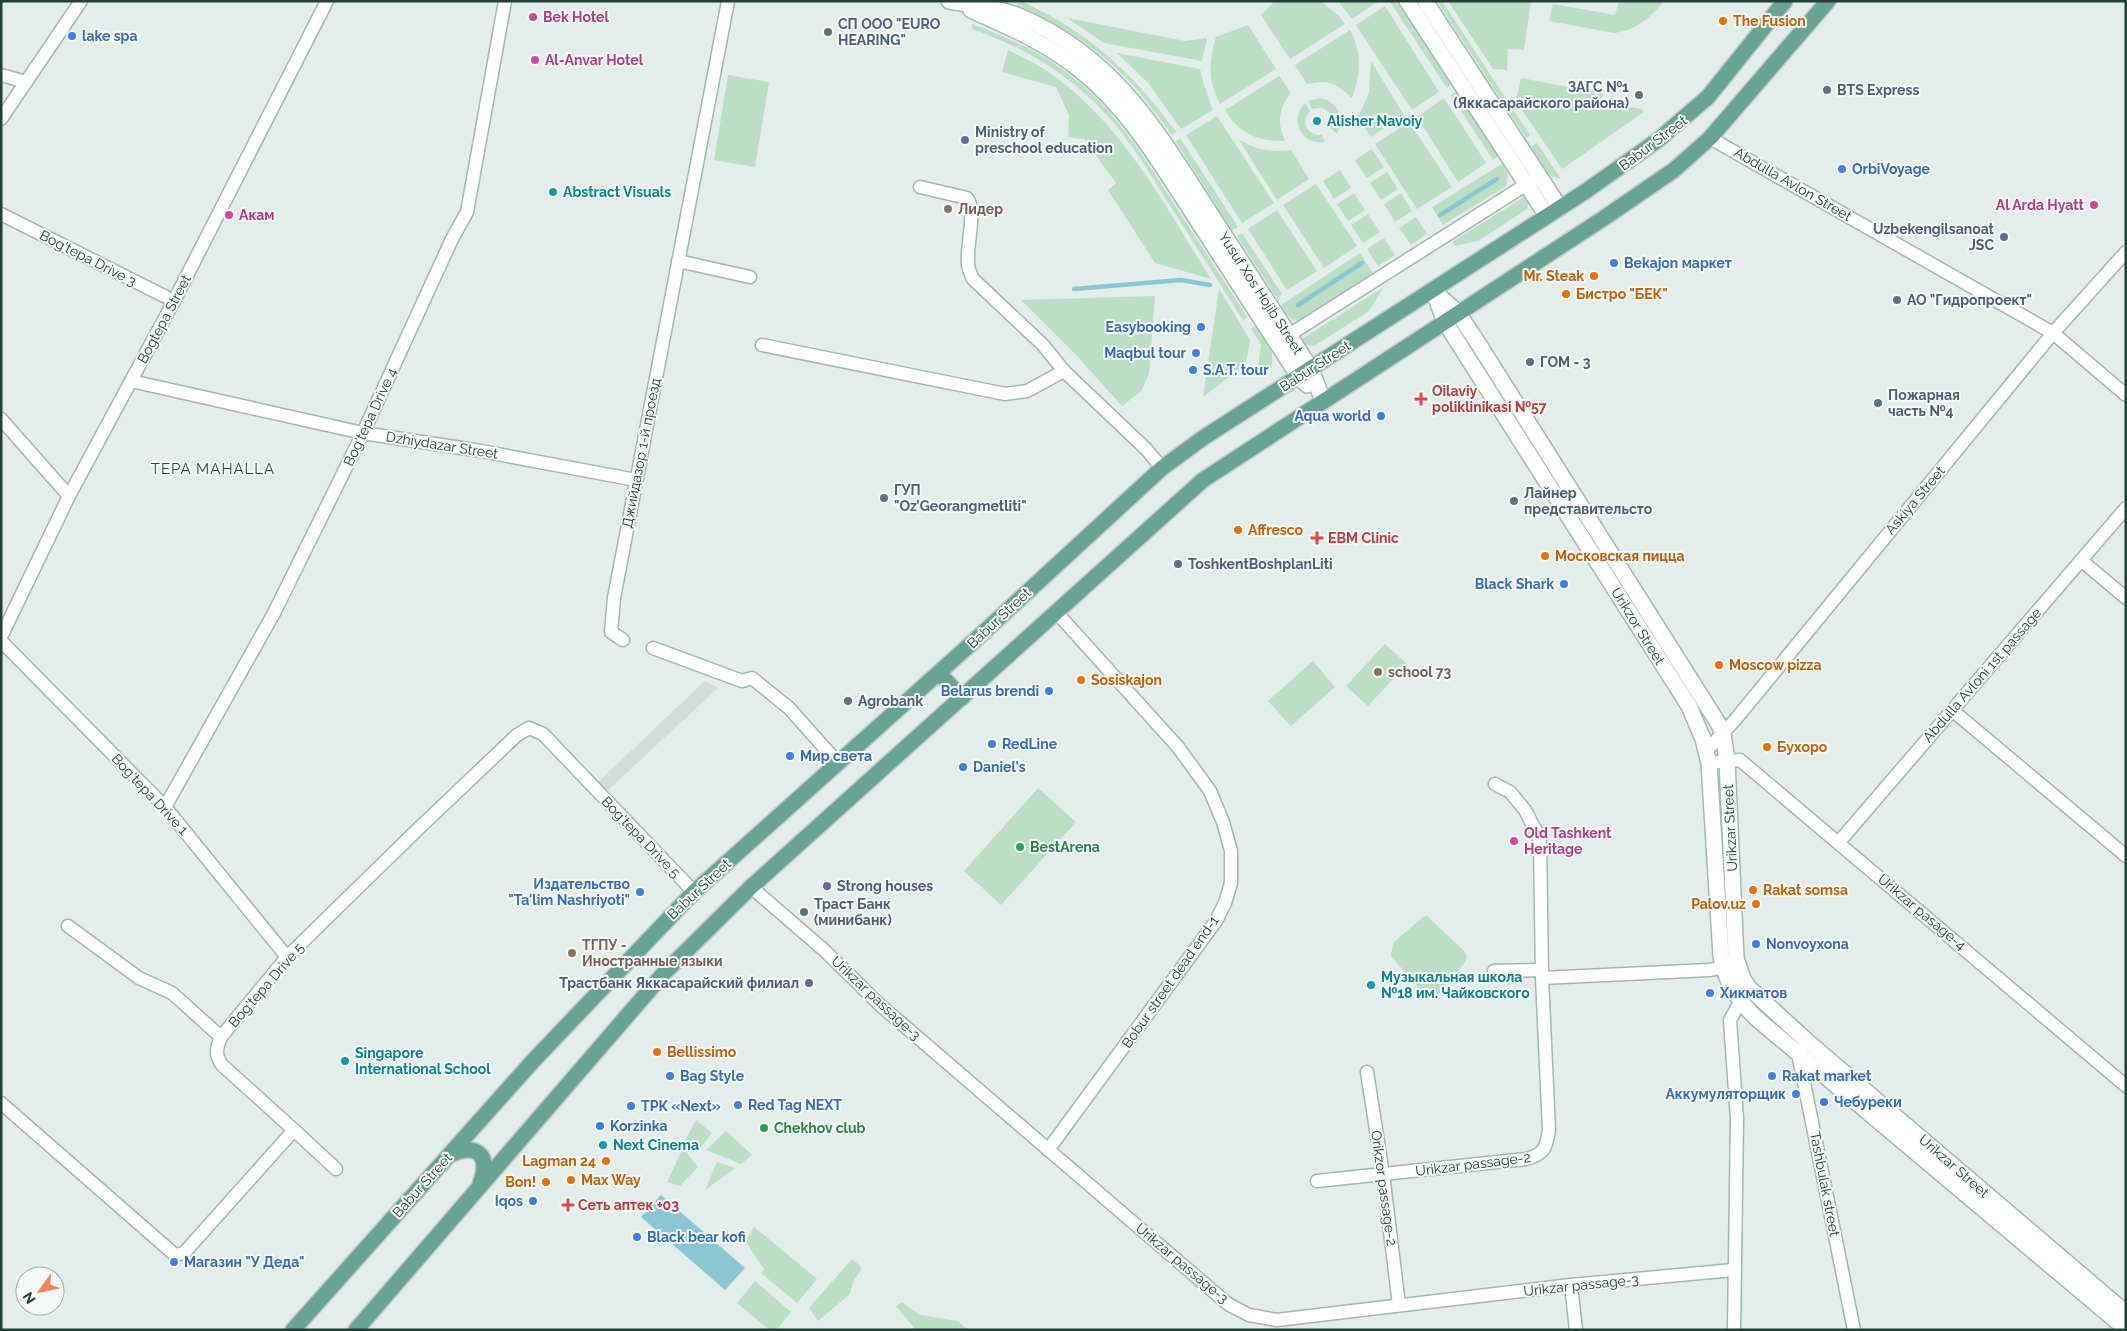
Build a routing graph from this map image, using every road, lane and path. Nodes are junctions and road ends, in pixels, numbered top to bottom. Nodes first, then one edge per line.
1 (81, 1) edge
2 (328, 1) edge
3 (505, 1) edge
4 (728, 1) edge
5 (1408, 1) edge
6 (1425, 1) edge
7 (1785, 1) edge
8 (1828, 1) edge
9 (951, 2) edge
10 (1, 75) edge
11 (26, 82) junction
12 (1, 119) edge
13 (1710, 138) junction
14 (1533, 180) junction
15 (920, 187) dead end
16 (1560, 208) junction
17 (1, 214) edge
18 (1547, 216) junction
19 (2126, 252) edge
20 (678, 261) junction
21 (750, 277) dead end
22 (1433, 290) junction
23 (174, 301) junction
24 (1452, 317) junction
25 (2053, 333) junction
26 (1283, 339) junction
27 (762, 345) dead end
28 (1064, 371) junction
29 (1305, 373) junction
30 (131, 381) junction
31 (2126, 395) edge
32 (1323, 401) junction
33 (1, 419) edge
34 (363, 433) junction
35 (1162, 468) junction
36 (636, 480) junction
37 (69, 496) junction
38 (2126, 508) edge
39 (2082, 561) junction
40 (2126, 598) edge
41 (1057, 613) junction
42 (1, 639) edge
43 (623, 640) dead end
44 (653, 648) dead end
45 (939, 673) junction
46 (962, 698) junction
47 (1952, 710) junction
48 (1723, 733) junction
49 (1708, 756) junction
50 (1727, 761) junction
51 (838, 763) junction
52 (1494, 784) dead end
53 (165, 807) junction
54 (1839, 842) junction
55 (2126, 856) edge
56 (751, 887) junction
57 (694, 892) junction
58 (68, 926) dead end
59 (287, 957) junction
60 (1730, 966) junction
61 (1494, 971) dead end
62 (1542, 974) junction
63 (1749, 988) junction
64 (1741, 1002) junction
65 (221, 1038) junction
66 (1803, 1048) junction
67 (1367, 1072) dead end
68 (2126, 1086) edge
69 (1, 1103) edge
70 (294, 1130) junction
71 (1048, 1150) junction
72 (446, 1157) junction
73 (336, 1169) dead end
74 (1383, 1174) junction
75 (1317, 1181) dead end
76 (478, 1188) dead end
77 (1733, 1270) junction
78 (1571, 1285) junction
79 (1399, 1305) junction
80 (2126, 1313) edge
81 (1277, 1325) edge
82 (2126, 1329) edge
83 (292, 1330) edge
84 (356, 1330) edge
85 (1576, 1330) edge
86 (1734, 1330) edge
87 (1854, 1330) edge

1 - 11 street
2 - 23 street, Bogtepa Street
3 - 34 street, Bog'tepa Drive 4
4 - 20 street, Джийдазор 1-й проезд
5 - 14 main road
6 - 14 main road
7 - 16 main road, Babur Street
8 - 13 main road
9 - 26 main road, Yusuf Xos Hojib Street
10 - 11 street
11 - 12 street
13 - 24 main road
13 - 25 street, Abdulla Avlon Street
14 - 16 main road
14 - 18 main road
14 - 26 street
15 - 28 street
16 - 18 main road, Babur Street
17 - 23 street, Bog'tepa Drive 3
18 - 22 main road, Babur Street
19 - 25 street, Askiya Street
20 - 21 street
20 - 36 street, Джийдазор 1-й проезд
22 - 24 main road, Urikzar Street
22 - 29 main road, Babur Street
23 - 30 street, Bogtepa Street
24 - 32 main road
24 - 48 main road, Urikzar Street
24 - 49 main road, Urikzor Street
25 - 31 street, Abdulla Avlon Street
25 - 48 street, Askiya Street
26 - 29 main road, Yusuf Xos Hojib Street
27 - 28 street
28 - 35 street
29 - 32 main road, Yusuf Xos Hojib Street
29 - 35 main road, Babur Street
30 - 34 street, Dzhiydazar Street
30 - 37 street, Bogtepa Street
32 - 41 main road
33 - 37 street
34 - 36 street, Dzhiydazar Street
34 - 53 street, Bog'tepa Drive 4
35 - 45 main road, Babur Street
36 - 43 street, Джийдазор 1-й проезд
37 - 42 street, Bogtepa Street
38 - 39 street, Abdulla Avloni 1st passage
39 - 40 street
39 - 47 street, Abdulla Avloni 1st passage
41 - 46 main road
41 - 71 street, Bobur street dead end-1
42 - 53 street, Bog'tepa Drive 1
44 - 51 street
45 - 46 main road
45 - 51 main road, Babur Street
46 - 56 main road
47 - 54 street, Abdulla Avloni 1st passage
47 - 55 street
48 - 49 street, Askiya Street
48 - 50 main road, Urikzar Street
49 - 50 street, Urikzar pasage-4
49 - 60 main road, Urikzor Street
50 - 54 street, Urikzar pasage-4
50 - 60 main road, Urikzar Street
51 - 57 main road, Babur Street
52 - 62 street, Urikzar passage-2
53 - 59 street, Bog'tepa Drive 1
54 - 68 street, Urikzar pasage-4
56 - 71 street, Urikzar passage-3
56 - 84 main road
57 - 59 street, Bog'tepa Drive 5
57 - 72 main road, Babur Street
58 - 65 street
59 - 65 street, Bog'tepa Drive 5
60 - 62 street
60 - 63 main road, Urikzar Street
60 - 64 main road, Urikzar Street
61 - 62 street
62 - 74 street, Urikzar passage-2
63 - 64 street
63 - 66 main road, Urikzar Street
64 - 66 main road, Urikzar Street
64 - 77 street
65 - 70 street, Bog'tepa Drive 5
66 - 80 main road, Urikzar Street
66 - 82 main road, Urikzar Street
66 - 87 street, Tashbulak street
67 - 74 street, Orikzor passage-2
69 - 70 street
70 - 73 street, Bog'tepa Drive 5
71 - 81 street, Urikzar passage-3
72 - 76 main road
72 - 83 main road, Babur Street
74 - 75 street, Urikzar passage-2
74 - 79 street, Orikzor passage-2
77 - 78 street, Urikzar passage-3
77 - 86 street
78 - 79 street, Urikzar passage-3
78 - 85 street
79 - 81 street, Urikzar passage-3

